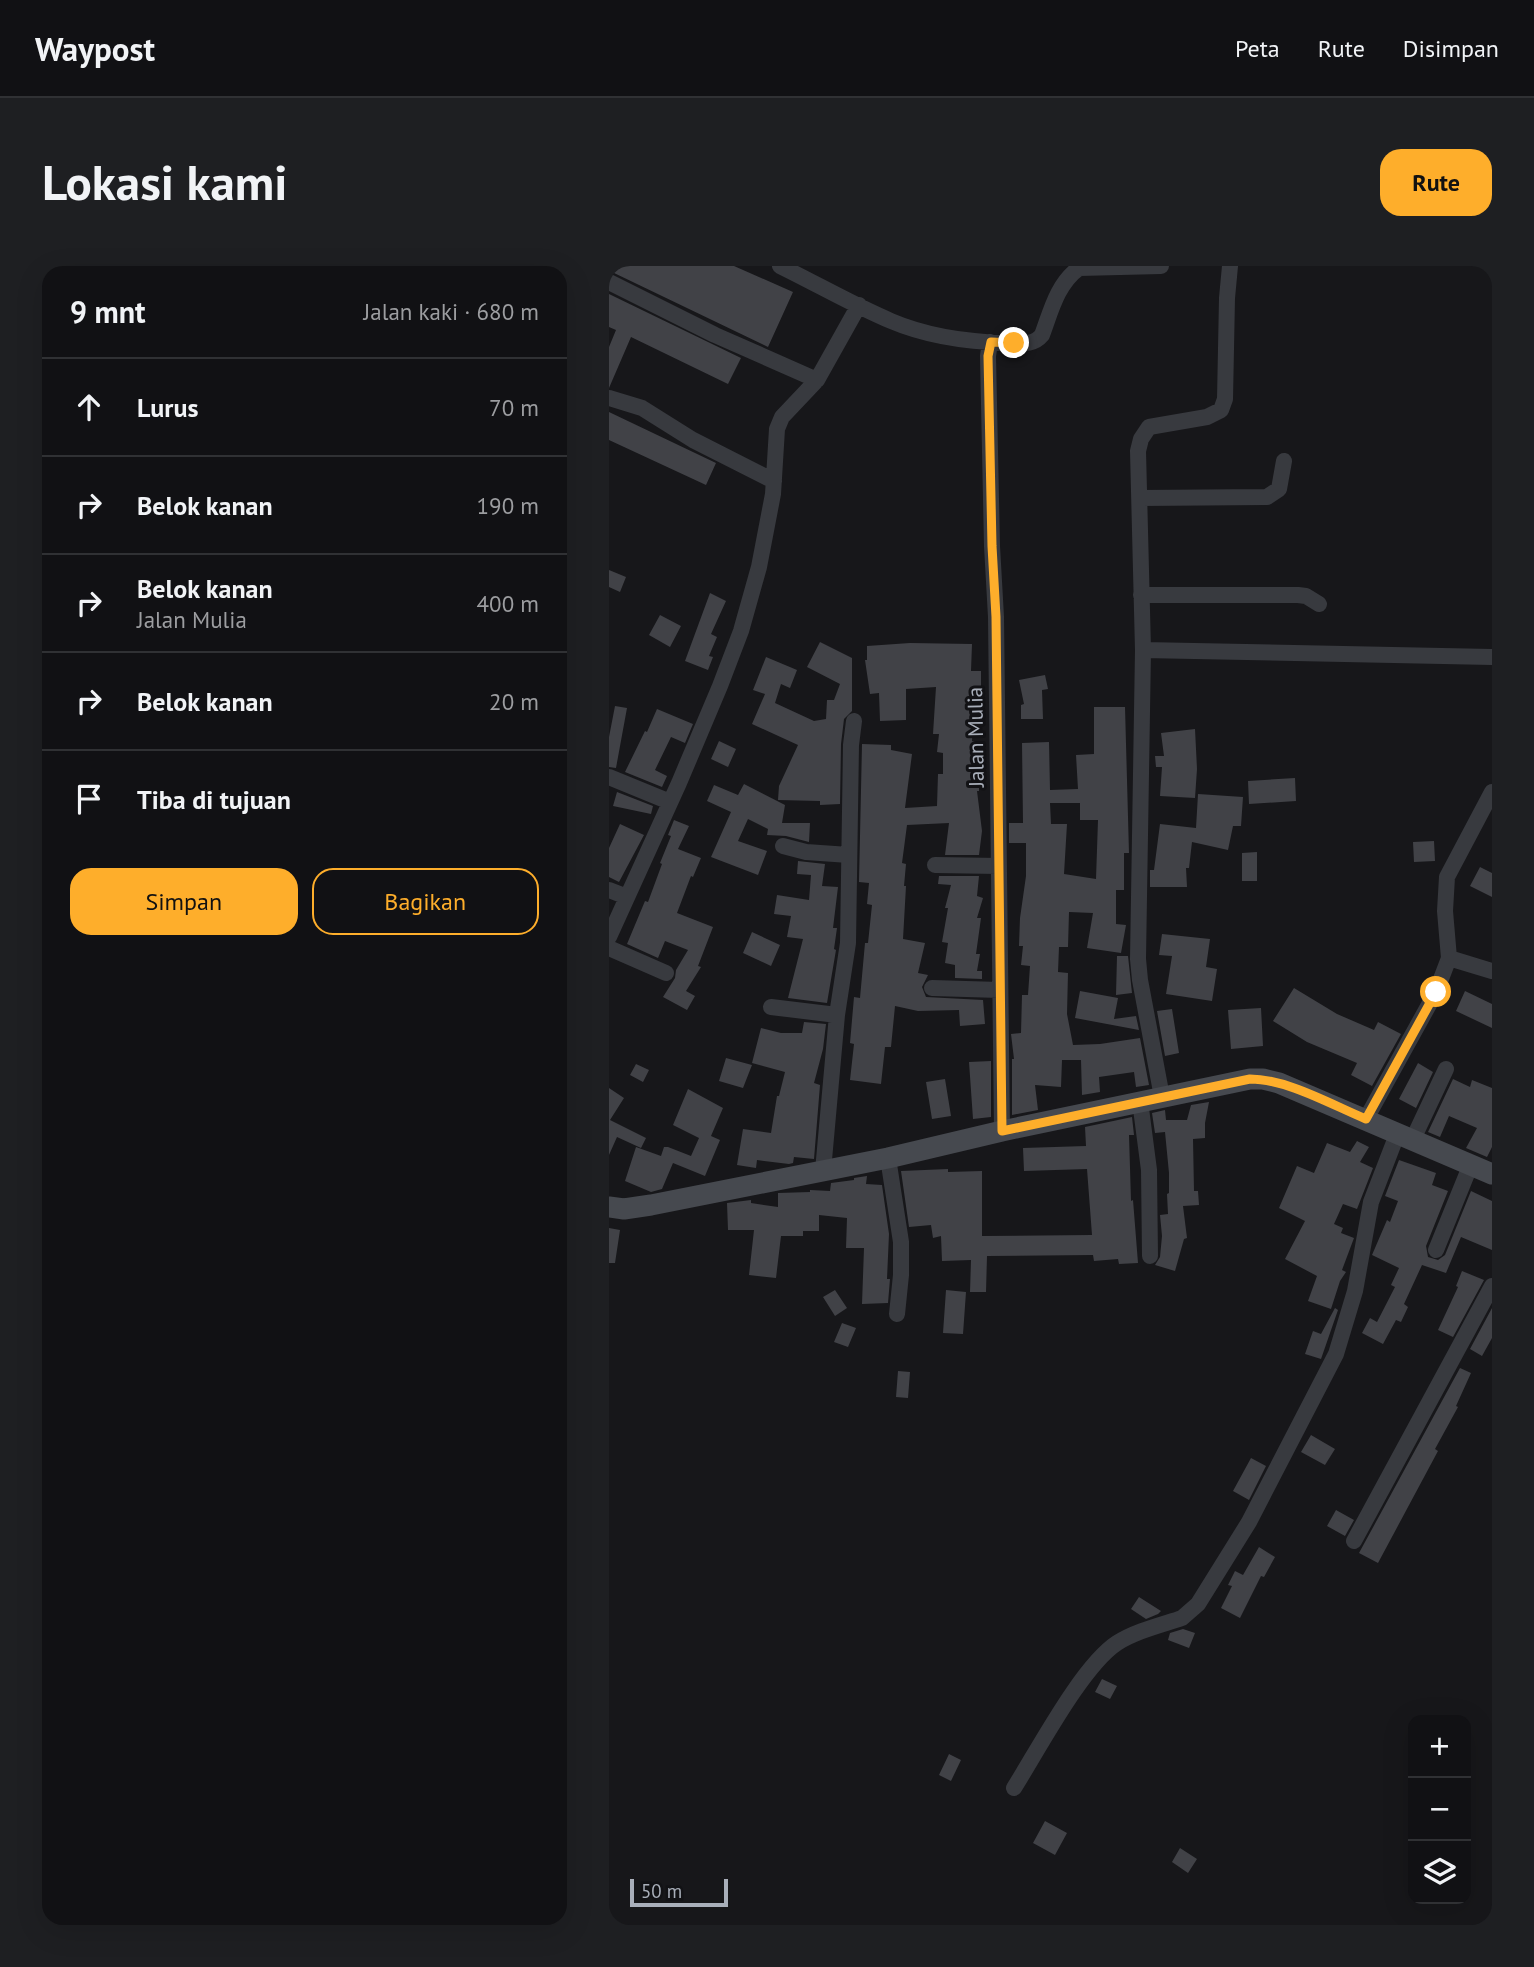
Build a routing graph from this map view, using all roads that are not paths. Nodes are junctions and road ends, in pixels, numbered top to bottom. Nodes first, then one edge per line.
1 (779, 266) edge
2 (1161, 266) edge
3 (1230, 266) edge
4 (1076, 267) edge
5 (609, 282) edge
6 (859, 304) junction
7 (991, 342) junction
8 (817, 380) junction
9 (609, 398) edge
10 (1284, 461) dead end
11 (774, 481) junction
12 (1140, 498) junction
13 (1141, 595) junction
14 (1319, 604) dead end
15 (1143, 650) junction
16 (1492, 657) edge
17 (853, 721) dead end
18 (609, 777) edge
19 (1492, 792) edge
20 (670, 802) junction
21 (1488, 810) edge
22 (783, 846) dead end
23 (849, 855) junction
24 (935, 865) dead end
25 (999, 866) junction
26 (609, 890) edge
27 (627, 897) junction
28 (609, 937) edge
29 (609, 948) edge
30 (1449, 958) junction
31 (1492, 971) edge
32 (666, 973) dead end
33 (932, 988) dead end
34 (1000, 990) junction
35 (771, 1007) dead end
36 (837, 1015) junction
37 (1446, 1069) dead end
38 (1162, 1097) junction
39 (1140, 1101) junction
40 (1366, 1119) junction
41 (1002, 1131) junction
42 (1405, 1136) junction
43 (888, 1157) junction
44 (1471, 1164) junction
45 (823, 1171) junction
46 (1492, 1174) edge
47 (609, 1207) edge
48 (1437, 1251) dead end
49 (1150, 1256) dead end
50 (1492, 1286) edge
51 (897, 1314) dead end
52 (1354, 1541) dead end
53 (1014, 1788) dead end

1 - 6 street
2 - 4 street
3 - 12 street
4 - 7 street
5 - 8 street
6 - 7 street
6 - 8 street
7 - 25 street, Jalan Mulia
8 - 11 street
9 - 11 street
10 - 12 street
11 - 20 street
12 - 13 street
13 - 14 street
13 - 15 street
15 - 16 street
15 - 38 street
17 - 23 street
18 - 20 street
19 - 21 street
20 - 27 street
21 - 30 street
22 - 23 street
23 - 36 street
24 - 25 street
25 - 34 street, Jalan Mulia
26 - 27 street
27 - 28 street
29 - 32 street
30 - 31 street
30 - 40 street
33 - 34 street
34 - 41 street, Jalan Mulia
35 - 36 street
36 - 45 street
37 - 42 street
38 - 39 main road
38 - 40 main road
39 - 41 main road
39 - 49 street
40 - 42 main road
41 - 43 main road
42 - 44 main road
42 - 53 street
43 - 45 main road
43 - 51 street
44 - 46 main road
44 - 48 street
45 - 47 main road
50 - 52 street

